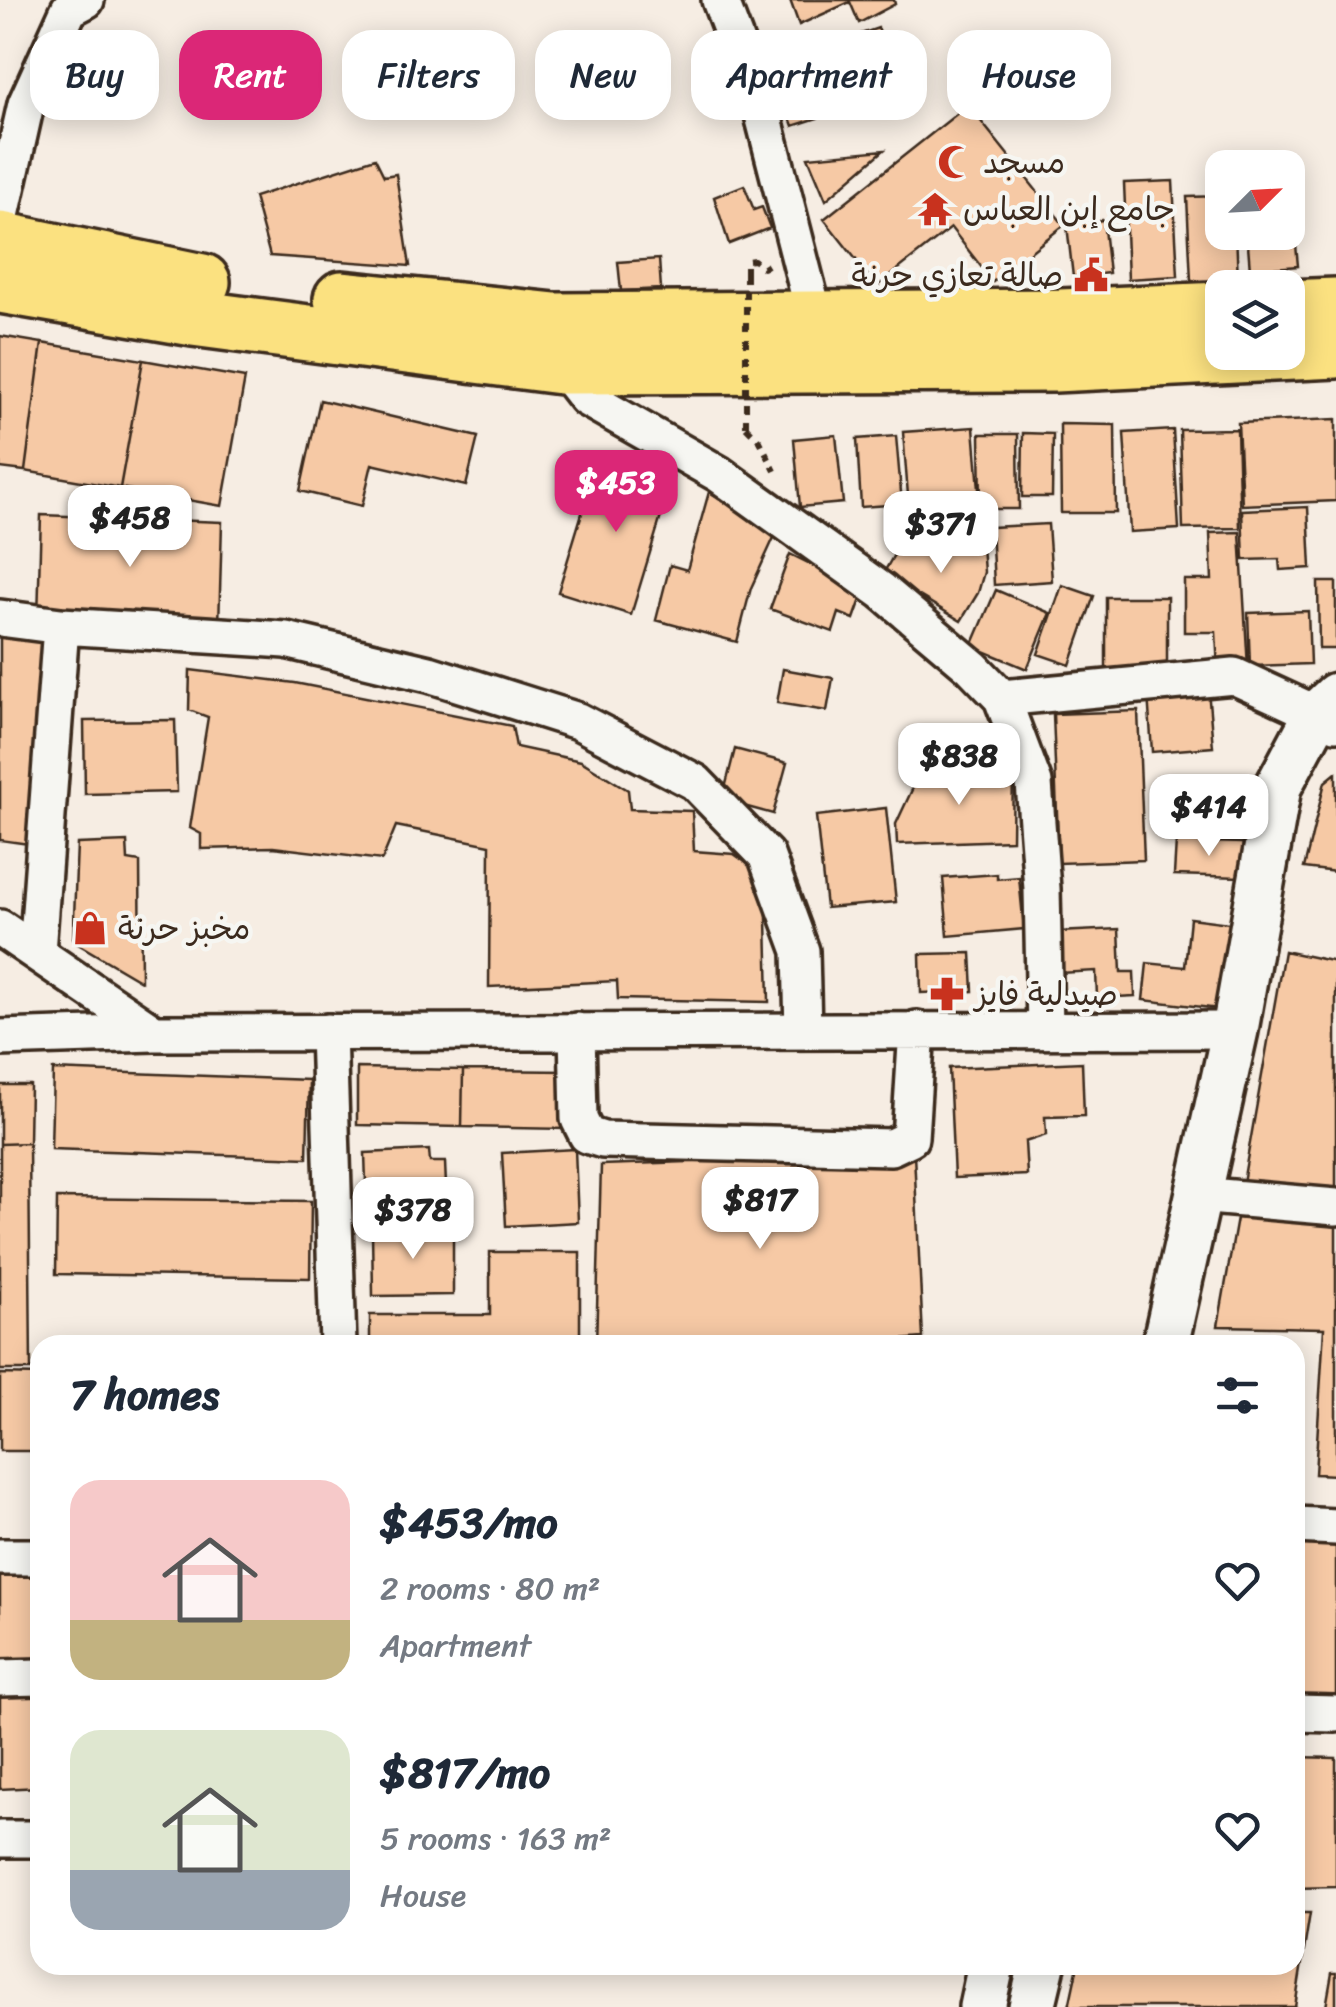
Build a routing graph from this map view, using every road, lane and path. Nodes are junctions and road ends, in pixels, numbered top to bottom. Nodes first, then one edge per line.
1 (86, 0) edge
2 (720, 0) edge
3 (0, 220) edge
4 (0, 240) edge
5 (770, 257) dead end
6 (0, 285) edge
7 (1336, 306) edge
8 (1305, 307) edge
9 (1205, 311) edge
10 (814, 318) junction
11 (1336, 350) edge
12 (562, 366) junction
13 (746, 427) dead end
14 (0, 618) edge
15 (61, 626) junction
16 (1002, 698) junction
17 (1330, 711) edge
18 (0, 928) edge
19 (38, 952) junction
20 (1045, 1028) junction
21 (917, 1029) junction
22 (802, 1030) junction
23 (1235, 1030) junction
24 (577, 1031) junction
25 (328, 1032) junction
26 (154, 1033) junction
27 (0, 1038) edge
28 (1197, 1195) junction
29 (1336, 1207) edge
30 (338, 1335) edge
31 (1168, 1335) edge
32 (1305, 1525) edge
33 (1336, 1527) edge
34 (0, 1557) edge
35 (30, 1557) edge
36 (30, 1677) edge
37 (0, 1678) edge
38 (1305, 1713) edge
39 (1336, 1714) edge
40 (0, 1839) edge
41 (30, 1839) edge
42 (989, 1975) edge
43 (1040, 1975) edge
44 (982, 2007) edge
45 (1032, 2007) edge

1 - 3 street
2 - 10 street
4 - 10 main road
5 - 13 path, bridge
6 - 12 main road
7 - 8 main road
9 - 10 main road
11 - 12 main road
12 - 16 street
14 - 15 street
15 - 19 street
15 - 22 street
16 - 17 street
16 - 20 street
17 - 23 street
18 - 19 street
19 - 26 street
20 - 21 street
20 - 23 street
21 - 22 street
21 - 24 street
22 - 24 street
23 - 28 street
24 - 25 street
25 - 26 street
25 - 30 street
26 - 27 street
28 - 29 street
28 - 31 street
32 - 33 street
34 - 35 street
36 - 37 street
38 - 39 street
40 - 41 street
42 - 44 street
43 - 45 street

